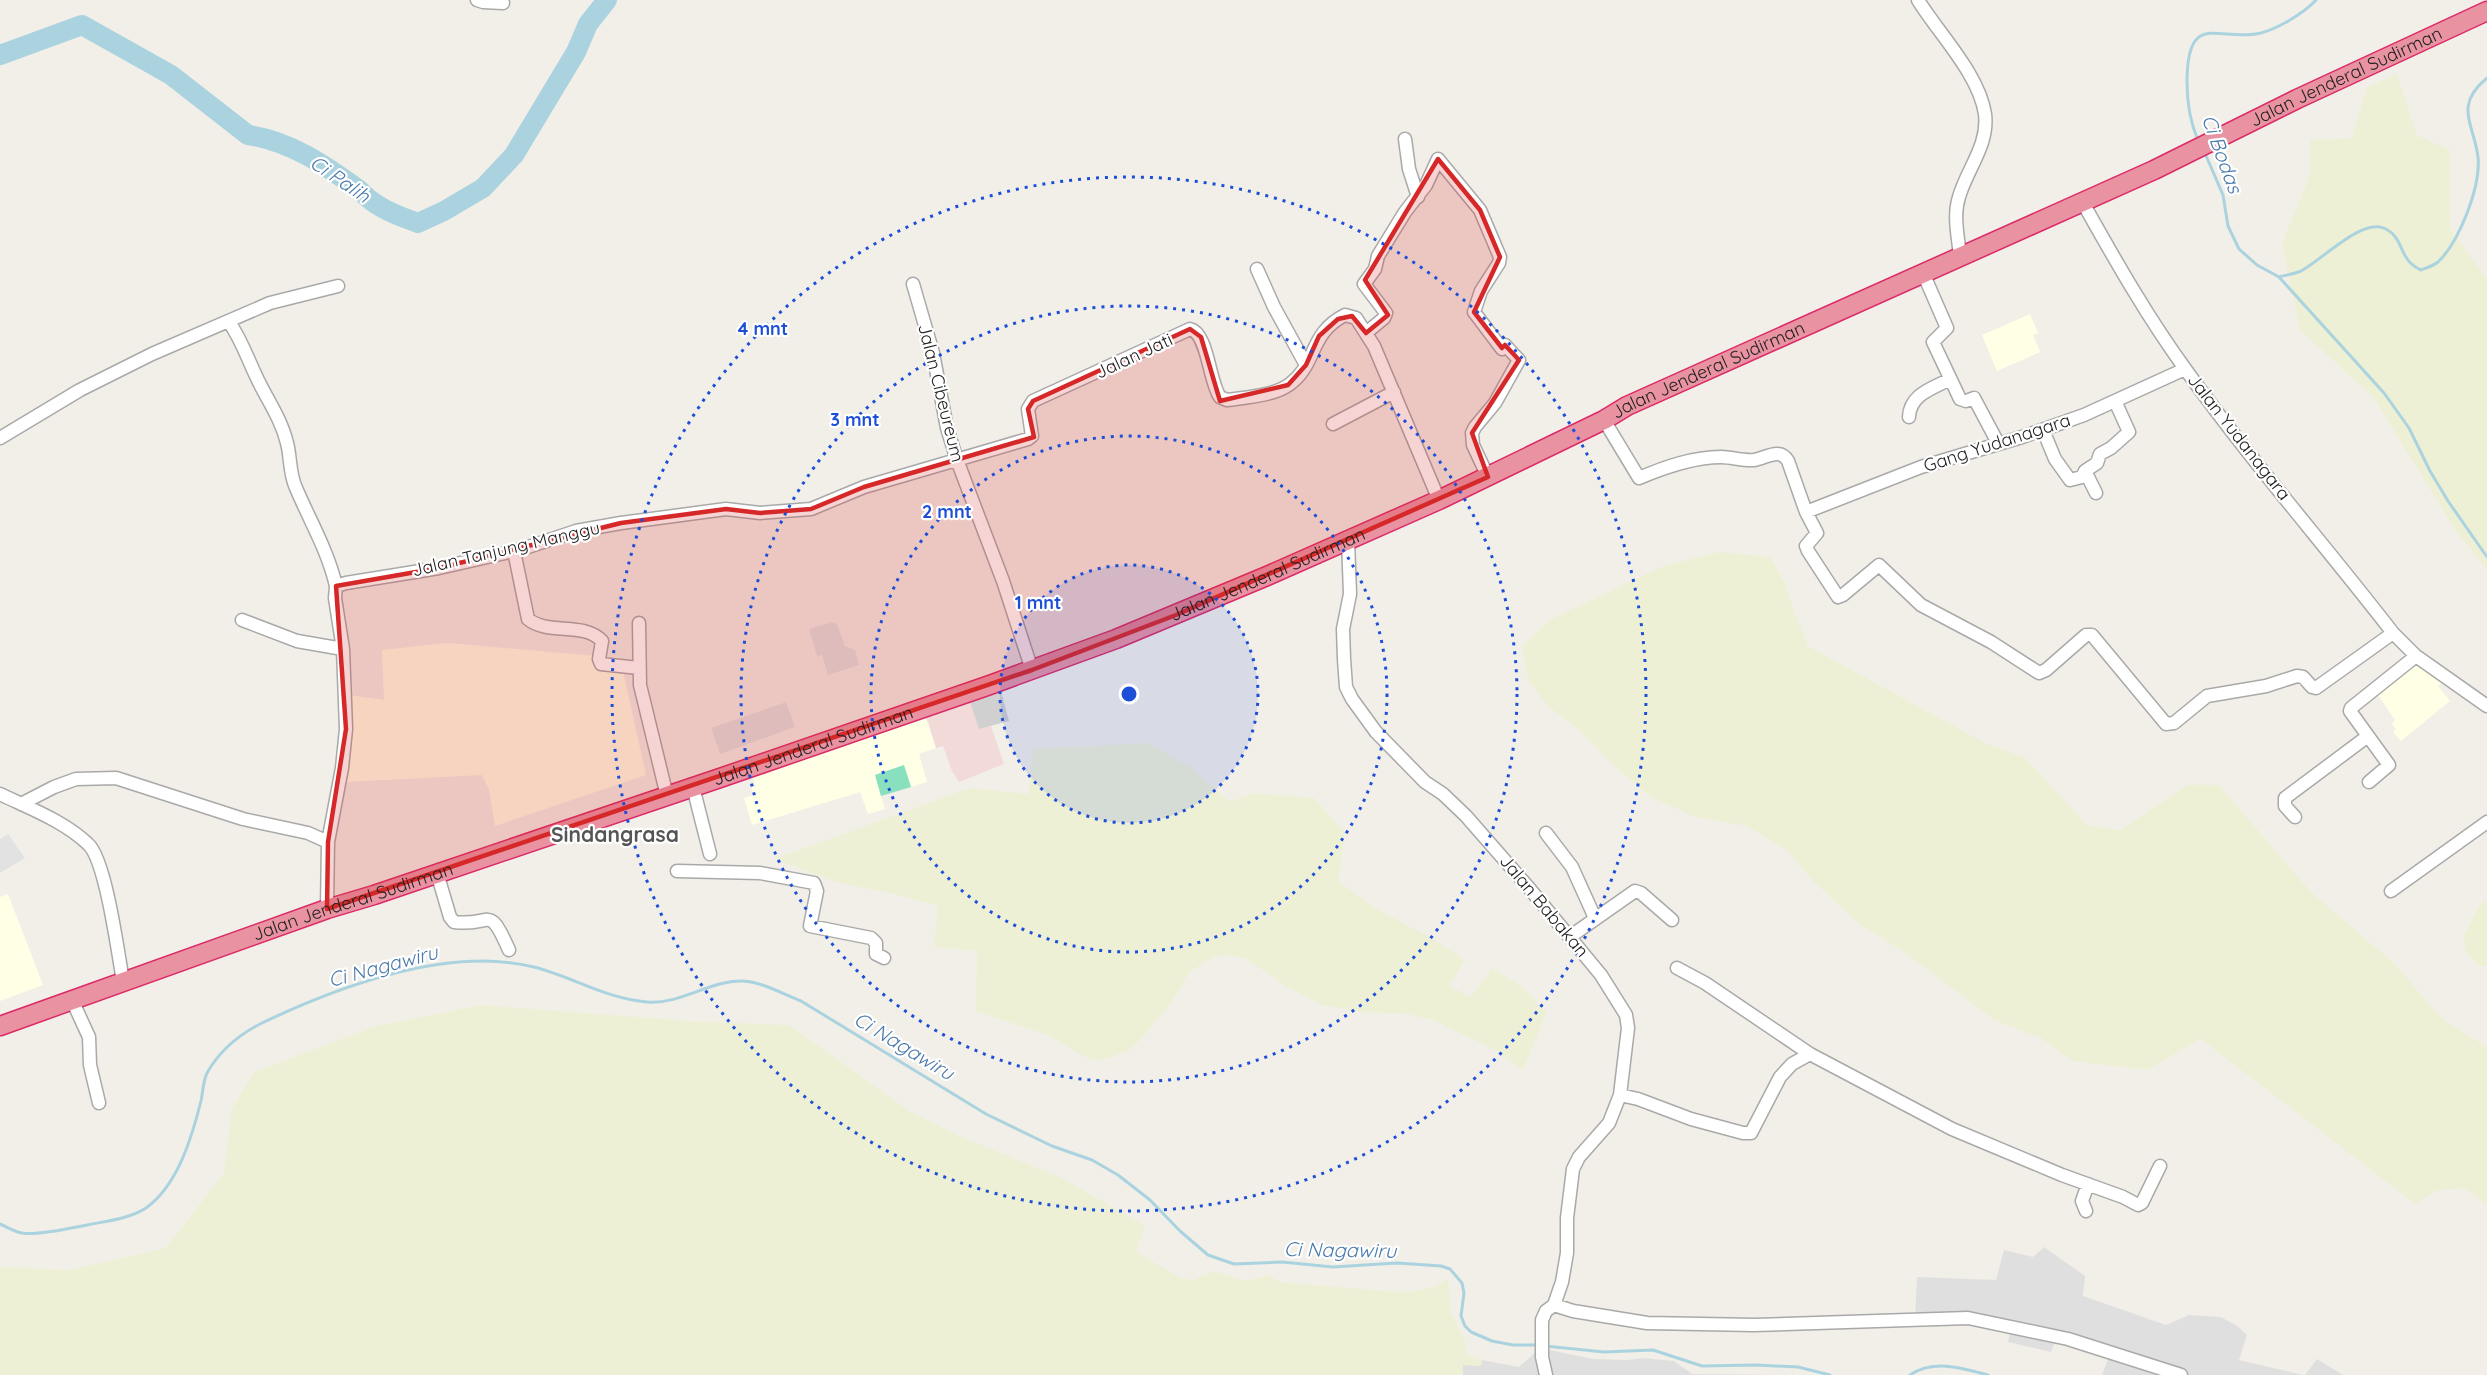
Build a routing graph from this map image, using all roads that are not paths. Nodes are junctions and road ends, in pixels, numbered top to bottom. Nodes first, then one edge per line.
1 (477, 0) edge
2 (1918, 0) edge
3 (503, 3) dead end
4 (2487, 11) edge
5 (1405, 139) dead end
6 (1418, 196) junction
7 (2084, 202) junction
8 (1960, 256) junction
9 (1257, 269) dead end
10 (1923, 273) junction
11 (913, 284) dead end
12 (338, 286) dead end
13 (229, 322) junction
14 (1366, 333) junction
15 (1306, 365) junction
16 (2185, 369) junction
17 (1950, 379) junction
18 (1394, 392) junction
19 (2115, 401) junction
20 (1909, 417) dead end
21 (1604, 420) junction
22 (1333, 424) dead end
23 (2043, 430) junction
24 (0, 438) edge
25 (1998, 443) junction
26 (957, 460) junction
27 (2085, 471) junction
28 (1488, 477) junction
29 (2096, 493) dead end
30 (1439, 500) junction
31 (1806, 512) junction
32 (1348, 540) junction
33 (514, 551) junction
34 (336, 586) junction
35 (242, 620) dead end
36 (639, 623) dead end
37 (2393, 633) junction
38 (343, 649) junction
39 (2416, 656) junction
40 (639, 668) junction
41 (1032, 670) junction
42 (2487, 706) edge
43 (2368, 736) junction
44 (2369, 782) dead end
45 (693, 787) junction
46 (0, 794) edge
47 (667, 796) junction
48 (21, 804) junction
49 (2295, 817) dead end
50 (2487, 822) edge
51 (1546, 833) dead end
52 (328, 842) junction
53 (710, 854) dead end
54 (677, 871) dead end
55 (437, 873) junction
56 (2391, 891) dead end
57 (327, 909) junction
58 (1595, 918) junction
59 (1672, 920) dead end
60 (1571, 936) junction
61 (509, 950) dead end
62 (884, 958) dead end
63 (1677, 968) dead end
64 (123, 981) junction
65 (72, 1000) junction
66 (0, 1026) edge
67 (1810, 1054) junction
68 (1620, 1095) junction
69 (99, 1103) dead end
70 (2160, 1166) dead end
71 (2088, 1184) junction
72 (2086, 1211) dead end
73 (1554, 1305) junction
74 (1546, 1375) edge
75 (2181, 1375) edge

1 - 3 street
2 - 8 street
4 - 7 highway, Jalan Jenderal Sudirman
5 - 6 street
6 - 14 street
6 - 28 street
7 - 8 highway, Jalan Jenderal Sudirman
7 - 16 street, Jalan Yudanagara
8 - 10 highway, Jalan Jenderal Sudirman
9 - 15 street
10 - 17 street
10 - 21 highway, Jalan Jenderal Sudirman
11 - 26 street, Jalan Cibeureum
12 - 13 street
13 - 24 street
13 - 34 street
14 - 15 street, Jalan Jati
14 - 18 street, Jalan Jati
15 - 26 street, Jalan Jati
16 - 19 street, Gang Yudanagara
16 - 37 street, Jalan Yudanagara
17 - 20 street
17 - 25 street
18 - 22 street
18 - 30 street, Jalan Jati
19 - 23 street, Gang Yudanagara
19 - 27 street
21 - 28 highway, Jalan Jenderal Sudirman
21 - 31 street
23 - 25 street, Gang Yudanagara
23 - 27 street
25 - 31 street, Gang Yudanagara
26 - 33 street, Jalan Tanjung Manggu
26 - 41 street, Jalan Cibeureum
27 - 29 street
28 - 30 highway, Jalan Jenderal Sudirman
30 - 32 highway, Jalan Jenderal Sudirman
31 - 37 street
32 - 41 highway, Jalan Jenderal Sudirman
32 - 60 street, Jalan Babakan
33 - 34 street, Jalan Tanjung Manggu
33 - 40 street
34 - 38 street
35 - 38 street
36 - 40 street
37 - 39 street, Jalan Yudanagara
38 - 52 street
39 - 42 street, Jalan Yudanagara
39 - 43 street
40 - 47 street
41 - 45 highway, Jalan Jenderal Sudirman
43 - 44 street
43 - 49 street
45 - 47 highway, Jalan Jenderal Sudirman
45 - 53 street
46 - 48 street
47 - 55 highway, Jalan Jenderal Sudirman
48 - 52 street
48 - 64 street
50 - 56 street
51 - 58 street
52 - 57 street
54 - 62 street
55 - 57 highway, Jalan Jenderal Sudirman
55 - 61 street
57 - 64 highway, Jalan Jenderal Sudirman
58 - 59 street
58 - 60 street
60 - 68 street, Jalan Babakan
63 - 67 street
64 - 65 highway, Jalan Jenderal Sudirman
65 - 66 highway, Jalan Jenderal Sudirman
65 - 69 street
67 - 68 street
67 - 71 street
68 - 73 street, Jalan Babakan
70 - 71 street
71 - 72 street
73 - 74 street, Jalan Babakan
73 - 75 street

